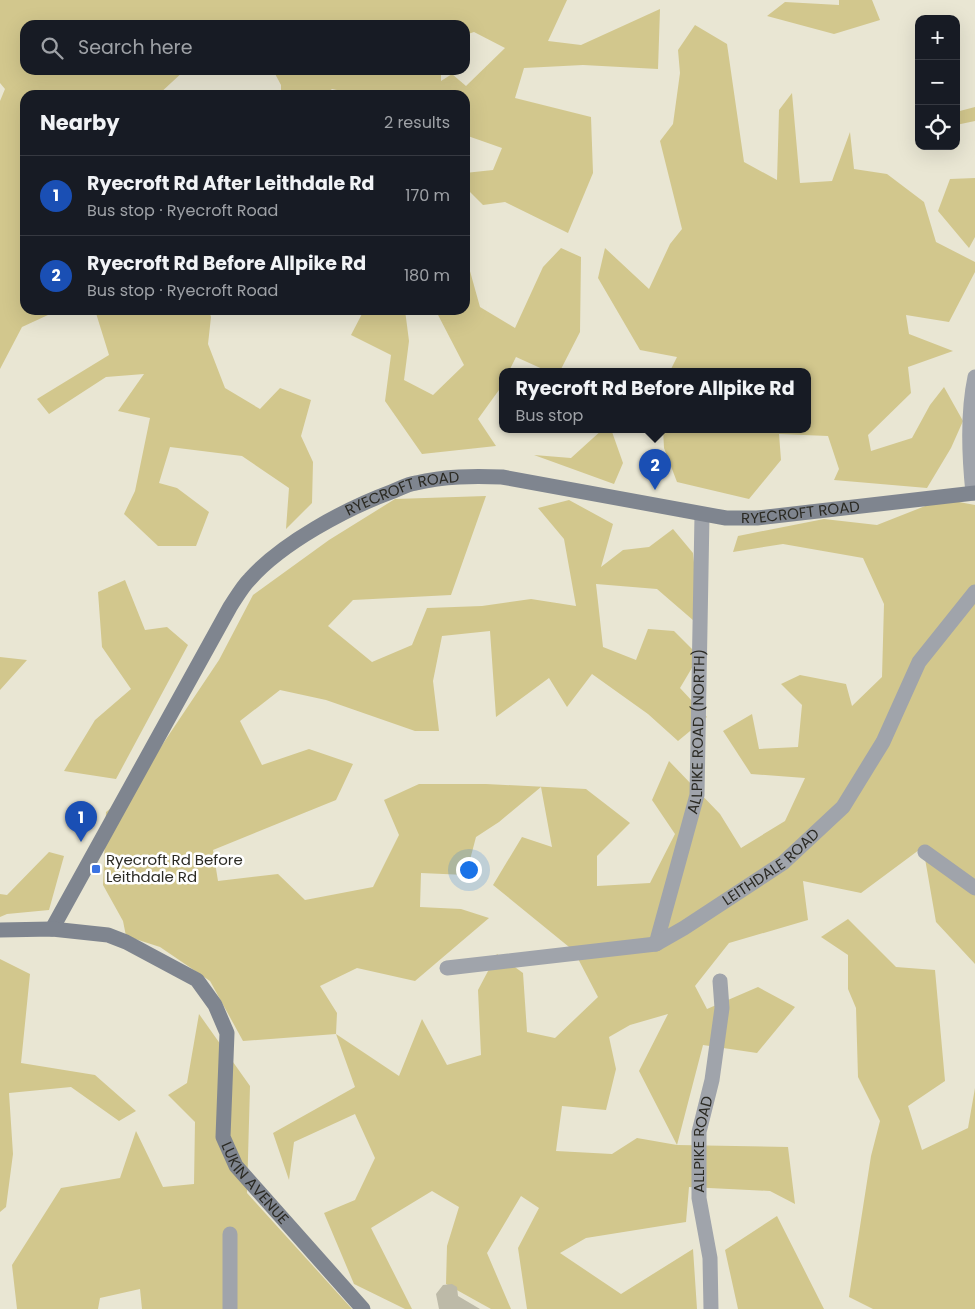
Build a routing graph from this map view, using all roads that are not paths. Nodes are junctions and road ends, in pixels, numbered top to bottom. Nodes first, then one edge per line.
1 (975, 378) edge
2 (974, 493) edge
3 (702, 515) junction
4 (975, 592) edge
5 (925, 852) dead end
6 (975, 888) edge
7 (52, 929) junction
8 (0, 930) edge
9 (656, 944) junction
10 (447, 968) dead end
11 (720, 981) dead end
12 (230, 1234) dead end
13 (230, 1309) edge
14 (363, 1309) edge
15 (710, 1309) edge

1 - 2 street
2 - 3 street, RYECROFT ROAD
3 - 7 street, RYECROFT ROAD
3 - 9 street, ALLPIKE ROAD (NORTH)
4 - 9 street, LEITHDALE ROAD
5 - 6 street
7 - 8 street
7 - 14 street, LUKIN AVENUE
9 - 10 street, LEITHDALE ROAD
11 - 15 street, ALLPIKE ROAD
12 - 13 street

